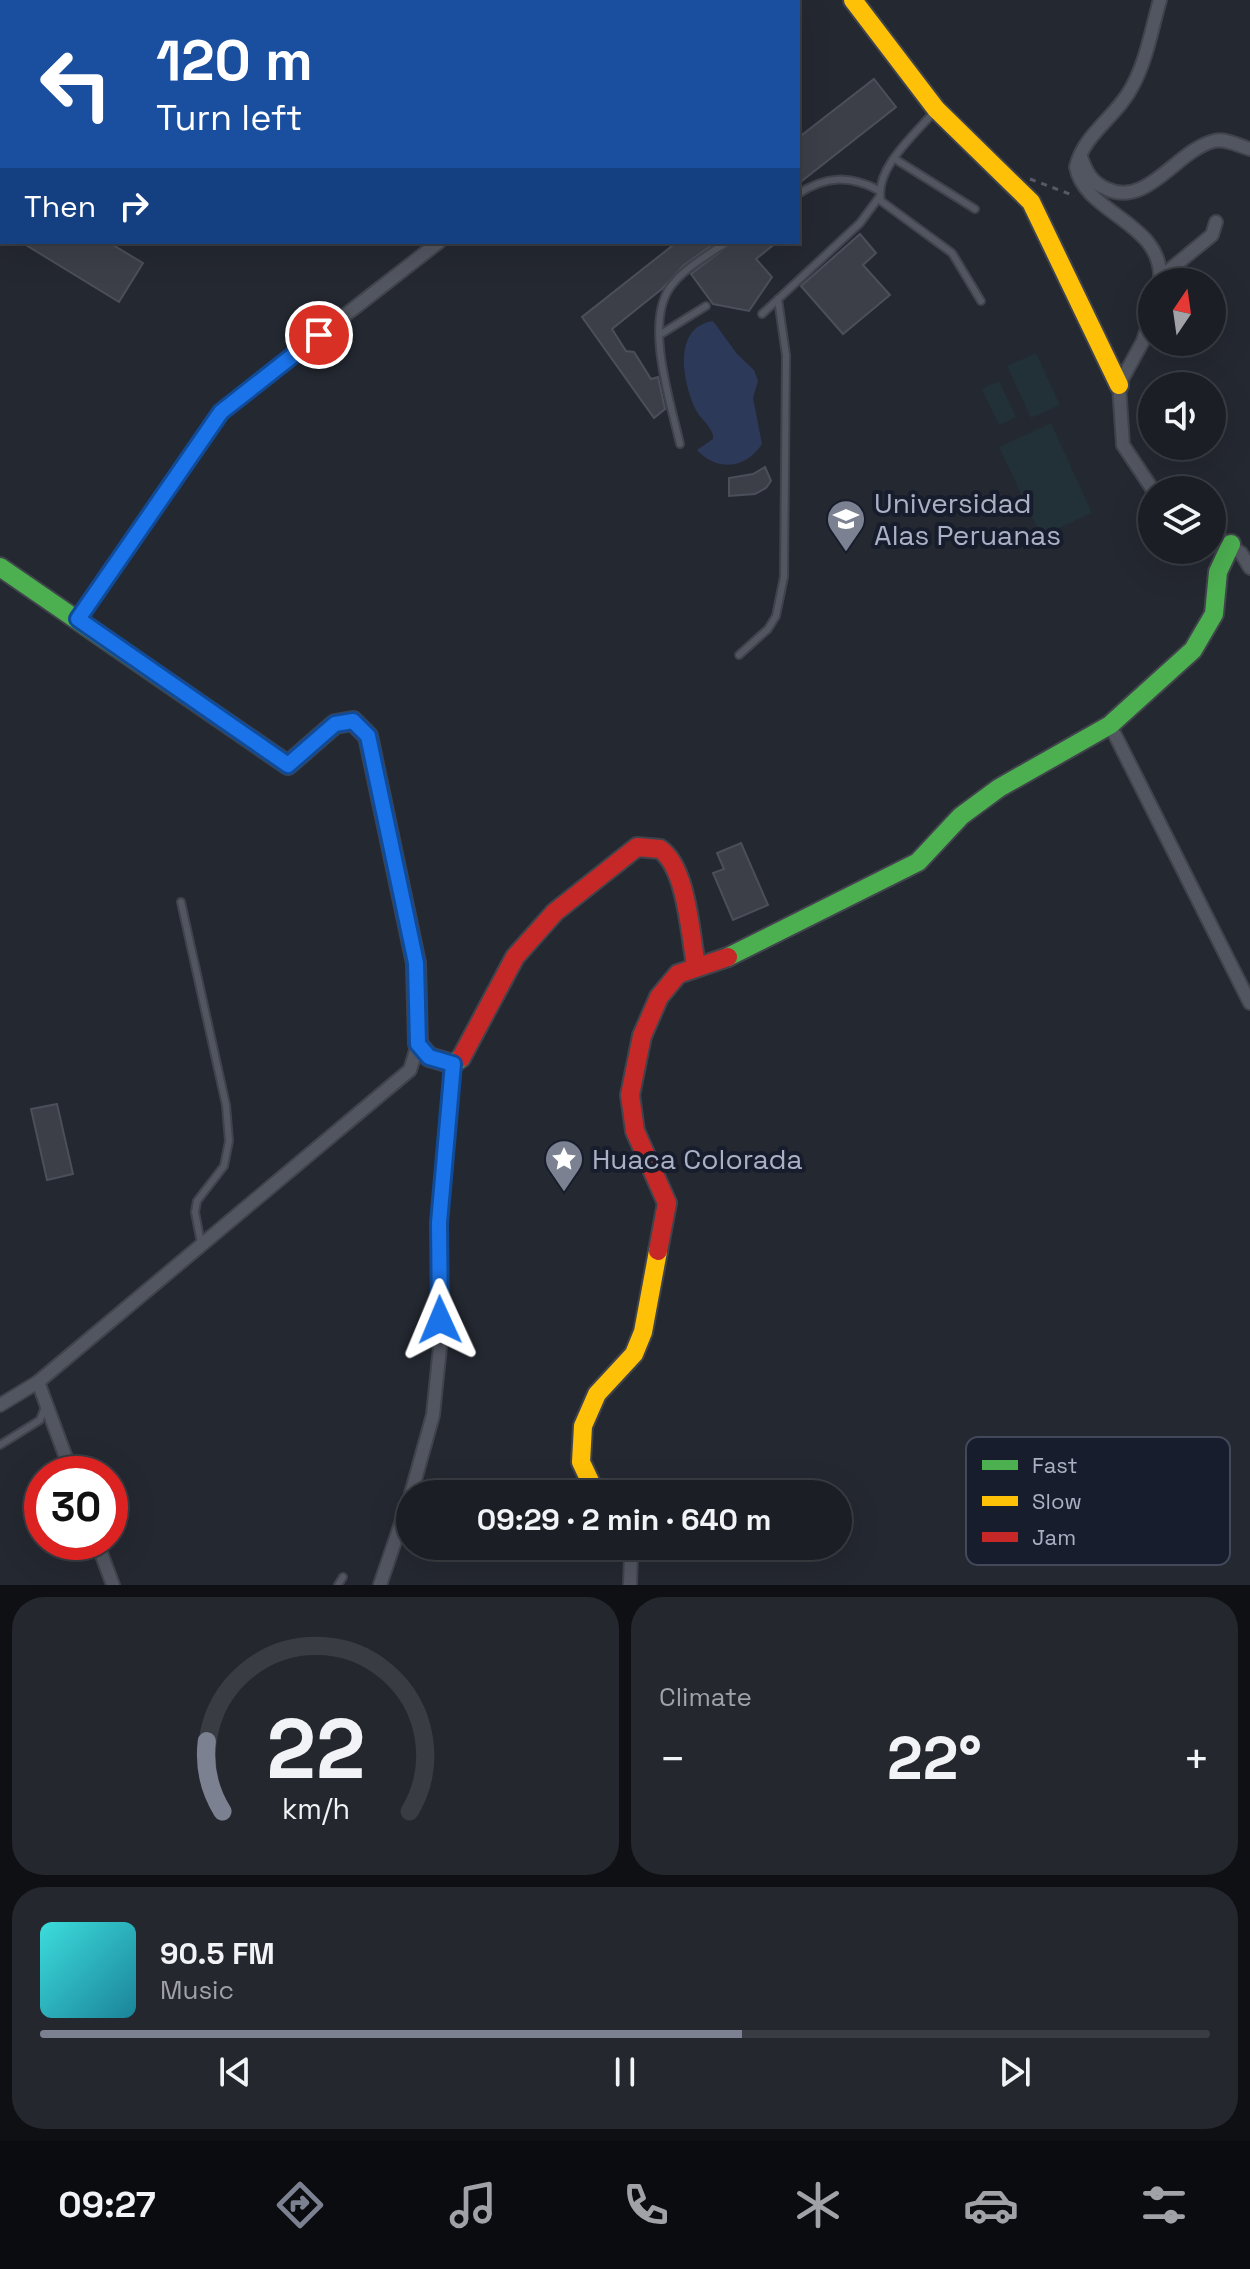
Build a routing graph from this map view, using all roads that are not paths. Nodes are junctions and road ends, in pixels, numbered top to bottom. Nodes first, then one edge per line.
1 (853, 0) edge
2 (1160, 0) edge
3 (936, 109) junction
4 (1250, 149) edge
5 (1080, 154) junction
6 (895, 159) junction
7 (800, 193) edge
8 (879, 193) junction
9 (975, 209) dead end
10 (1216, 222) dead end
11 (436, 244) edge
12 (725, 244) edge
13 (1159, 268) edge
14 (1174, 268) edge
15 (778, 299) junction
16 (981, 301) dead end
17 (706, 306) dead end
18 (762, 314) dead end
19 (661, 334) junction
20 (1138, 350) edge
21 (1119, 385) junction
22 (680, 444) dead end
23 (1144, 476) edge
24 (1226, 541) edge
25 (1231, 544) junction
26 (0, 567) edge
27 (1250, 568) edge
28 (78, 619) junction
29 (739, 655) dead end
30 (1110, 725) junction
31 (181, 902) dead end
32 (696, 965) junction
33 (1250, 1003) edge
34 (418, 1044) junction
35 (453, 1064) junction
36 (202, 1245) junction
37 (38, 1382) junction
38 (46, 1404) junction
39 (0, 1405) edge
40 (0, 1445) edge
41 (65, 1456) edge
42 (415, 1480) edge
43 (589, 1480) edge
44 (396, 1538) edge
45 (104, 1560) edge
46 (631, 1560) edge
47 (343, 1577) dead end
48 (113, 1585) edge
49 (338, 1585) edge
50 (380, 1585) edge
51 (630, 1585) edge

1 - 3 street
2 - 5 street
3 - 6 lane
3 - 21 street
4 - 5 street
5 - 13 street
6 - 8 lane
6 - 9 lane
7 - 8 lane
8 - 15 lane
8 - 16 lane
10 - 14 street
11 - 28 street
12 - 19 lane
15 - 18 lane
15 - 29 lane
17 - 19 lane
19 - 22 lane
20 - 21 street
21 - 23 street
24 - 25 street
25 - 27 street
25 - 30 street
26 - 28 street
28 - 34 street
30 - 32 street
30 - 33 street
31 - 36 lane
32 - 35 street
32 - 43 street
34 - 35 street
34 - 36 street
35 - 42 street
36 - 37 street
37 - 38 street
37 - 39 street
38 - 40 lane
38 - 41 street
44 - 50 street
45 - 48 street
46 - 51 street
47 - 49 lane

